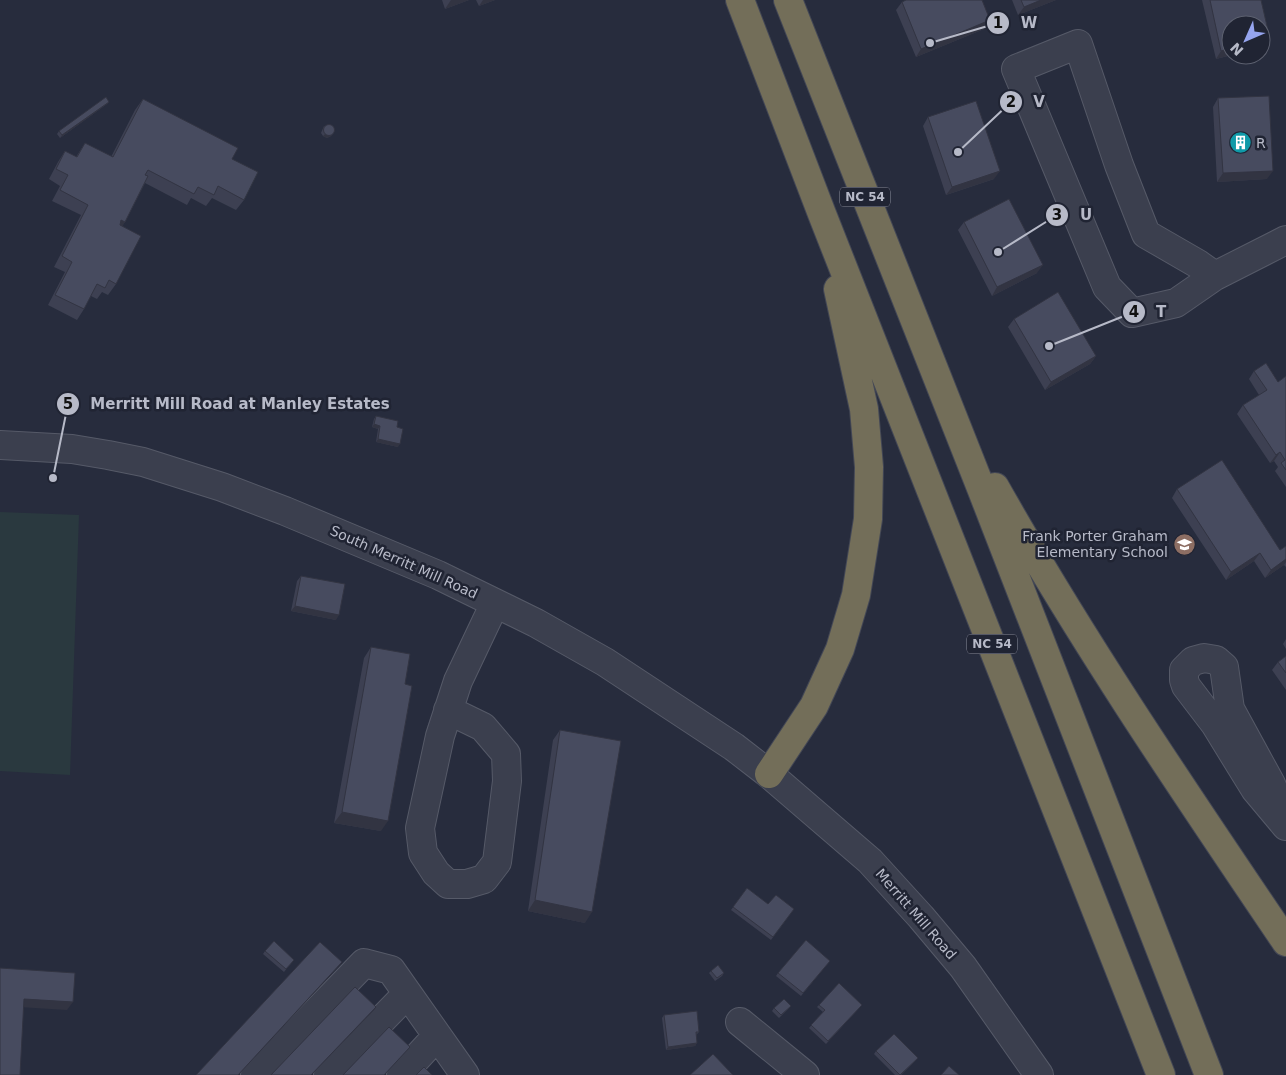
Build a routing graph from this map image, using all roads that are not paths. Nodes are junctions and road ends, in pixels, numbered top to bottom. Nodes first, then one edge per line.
1 (740, 0) edge
2 (788, 0) edge
3 (822, 214) junction
4 (1286, 240) edge
5 (1215, 276) junction
6 (943, 395) junction
7 (0, 445) edge
8 (495, 602) junction
9 (448, 710) junction
10 (769, 774) junction
11 (1286, 819) edge
12 (1286, 826) edge
13 (1286, 942) edge
14 (407, 994) junction
15 (740, 1022) dead end
16 (437, 1036) junction
17 (255, 1075) edge
18 (328, 1075) edge
19 (401, 1075) edge
20 (465, 1075) edge
21 (805, 1075) edge
22 (1039, 1075) edge
23 (1161, 1075) edge
24 (1209, 1075) edge

1 - 3 highway, NC 54
2 - 6 highway, NC 54
3 - 10 highway
3 - 23 highway, NC 54
4 - 5 street
5 - 5 street
6 - 13 highway
6 - 24 highway, NC 54
7 - 8 street, South Merritt Mill Road
8 - 9 street
8 - 10 street, South Merritt Mill Road
9 - 9 street
10 - 22 street, Merritt Mill Road
11 - 12 street
14 - 16 street
14 - 17 street
14 - 18 street
15 - 21 street
16 - 19 street
16 - 20 street

